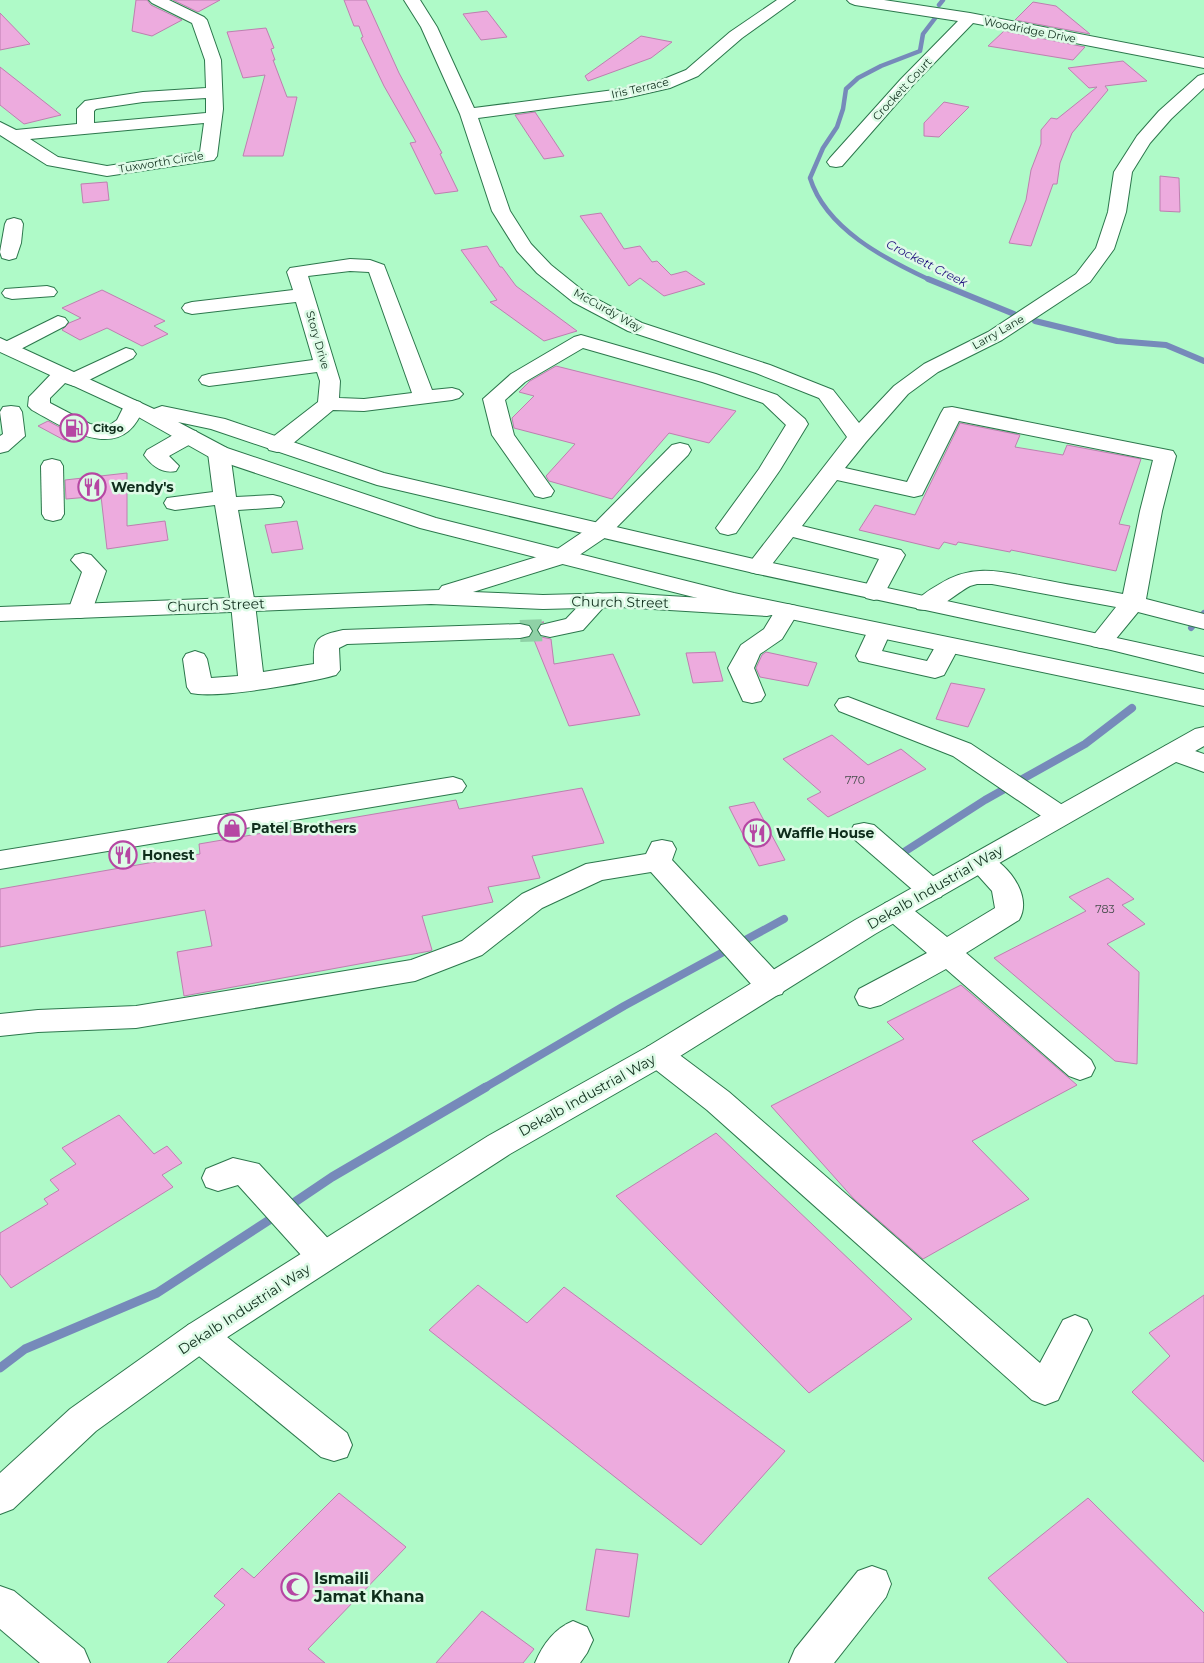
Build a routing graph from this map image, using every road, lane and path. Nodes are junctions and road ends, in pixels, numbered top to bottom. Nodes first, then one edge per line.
1 (157, 0) edge
2 (412, 0) edge
3 (787, 0) edge
4 (855, 0) edge
5 (970, 18) junction
6 (1204, 63) edge
7 (1204, 79) edge
8 (214, 93) junction
9 (468, 114) junction
10 (214, 117) junction
11 (86, 128) junction
12 (6, 131) edge
13 (836, 162) dead end
14 (14, 224) dead end
15 (9, 254) dead end
16 (47, 292) dead end
17 (12, 293) dead end
18 (304, 295) junction
19 (192, 308) dead end
20 (58, 322) dead end
21 (4, 346) edge
22 (126, 354) dead end
23 (325, 366) junction
24 (68, 377) junction
25 (209, 380) dead end
26 (452, 394) dead end
27 (424, 397) junction
28 (328, 404) junction
29 (133, 406) junction
30 (11, 412) dead end
31 (188, 436) junction
32 (858, 437) junction
33 (277, 445) junction
34 (0, 446) edge
35 (680, 450) dead end
36 (219, 453) junction
37 (52, 466) dead end
38 (168, 466) dead end
39 (831, 472) junction
40 (543, 491) dead end
41 (225, 500) junction
42 (273, 502) dead end
43 (176, 505) dead end
44 (53, 514) dead end
45 (728, 528) dead end
46 (787, 529) junction
47 (601, 530) junction
48 (561, 557) junction
49 (83, 560) dead end
50 (758, 567) junction
51 (874, 593) junction
52 (432, 597) junction
53 (598, 600) junction
54 (1133, 602) junction
55 (243, 604) junction
56 (926, 604) junction
57 (80, 611) junction
58 (790, 612) junction
59 (0, 614) edge
60 (1204, 622) edge
61 (550, 630) tunnel mouth
62 (520, 631) tunnel mouth
63 (1101, 641) junction
64 (195, 659) dead end
65 (1204, 665) edge
66 (251, 682) junction
67 (752, 695) dead end
68 (1204, 698) edge
69 (848, 705) dead end
70 (1204, 735) edge
71 (1174, 752) junction
72 (1204, 763) edge
73 (453, 786) dead end
74 (1060, 816) junction
75 (864, 832) dead end
76 (0, 860) edge
77 (980, 862) junction
78 (931, 890) junction
79 (895, 910) junction
80 (947, 953) junction
81 (771, 986) junction
82 (870, 997) dead end
83 (0, 1025) edge
84 (658, 1055) junction
85 (1080, 1068) dead end
86 (218, 1178) dead end
87 (323, 1256) junction
88 (1075, 1330) dead end
89 (200, 1336) junction
90 (334, 1445) dead end
91 (0, 1497) edge
92 (872, 1584) dead end
93 (0, 1604) edge
94 (70, 1663) edge
95 (809, 1663) edge

1 - 8 main road, Tuxworth Circle
2 - 9 main road, McCurdy Way
3 - 9 main road, Iris Terrace
4 - 5 main road, Woodridge Drive
5 - 6 main road, Woodridge Drive
5 - 13 main road, Crockett Court
7 - 32 main road, Larry Lane
8 - 10 main road, Tuxworth Circle
8 - 11 main road
9 - 32 main road, McCurdy Way
10 - 11 main road
10 - 12 main road, Tuxworth Circle
11 - 12 main road
14 - 15 main road
16 - 17 main road
18 - 19 main road
18 - 23 main road, Story Drive
18 - 27 main road, Story Drive
20 - 21 main road
21 - 24 main road
22 - 24 main road
23 - 25 main road
23 - 28 main road, Story Drive
24 - 29 main road
24 - 29 main road
26 - 27 main road
27 - 28 main road
28 - 33 main road
29 - 31 main road
29 - 33 main road
30 - 34 main road
31 - 36 main road
31 - 38 main road
32 - 39 main road, Larry Lane
33 - 47 main road
35 - 47 main road, Church Street
36 - 41 main road
36 - 48 main road
37 - 44 main road
39 - 46 main road, Larry Lane
39 - 54 main road
40 - 45 main road
41 - 42 main road
41 - 43 main road
41 - 55 main road
46 - 50 main road, Larry Lane
46 - 51 main road
47 - 48 main road, Church Street
47 - 50 main road
48 - 52 main road, Church Street
48 - 58 main road
49 - 57 main road
50 - 51 main road
51 - 56 main road
52 - 53 main road, Church Street
52 - 55 main road, Church Street
53 - 58 main road, Church Street
53 - 61 main road
54 - 56 main road
54 - 60 main road
54 - 63 main road
55 - 57 main road, Church Street
55 - 66 main road
56 - 63 main road
57 - 59 main road, Church Street
58 - 67 main road
58 - 68 main road
62 - 66 main road
63 - 65 main road
64 - 66 main road
69 - 74 main road
70 - 71 main road, Dekalb Industrial Way
71 - 72 main road
71 - 74 main road, Dekalb Industrial Way
73 - 76 main road
74 - 77 main road, Dekalb Industrial Way
75 - 78 main road
77 - 78 main road, Dekalb Industrial Way
77 - 80 main road
78 - 79 main road, Dekalb Industrial Way
79 - 80 main road
79 - 81 main road, Dekalb Industrial Way
80 - 82 main road
80 - 85 main road
81 - 83 main road
81 - 84 main road, Dekalb Industrial Way
84 - 87 main road, Dekalb Industrial Way
84 - 88 main road
86 - 87 main road
87 - 89 main road, Dekalb Industrial Way
89 - 90 main road
89 - 91 main road, Dekalb Industrial Way
92 - 95 main road
93 - 94 main road

